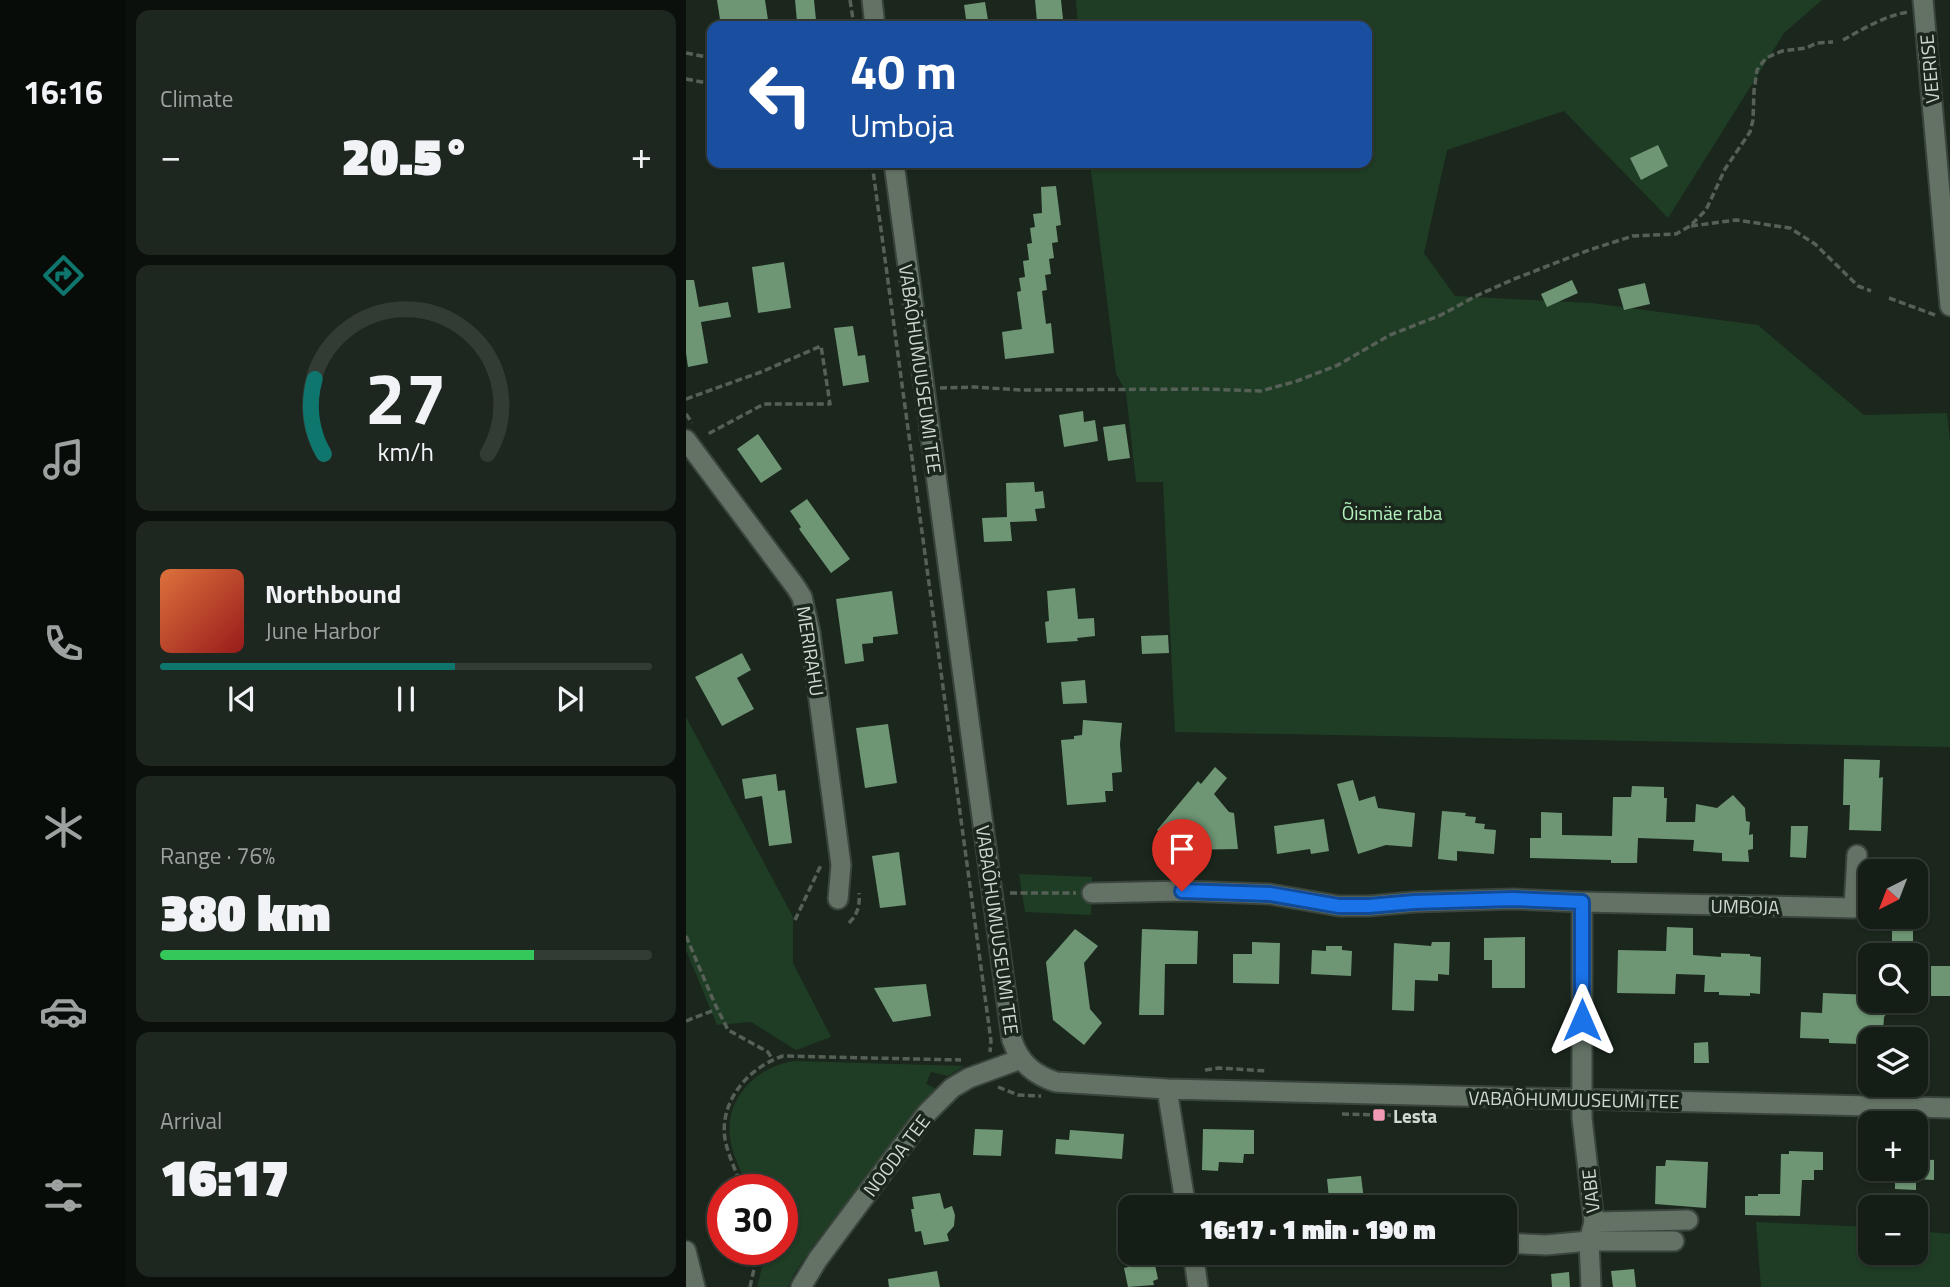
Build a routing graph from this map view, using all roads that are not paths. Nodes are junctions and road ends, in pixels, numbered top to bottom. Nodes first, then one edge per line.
1 (872, 0) edge
2 (1923, 4) edge
3 (875, 21) edge
4 (895, 168) edge
5 (1946, 311) edge
6 (692, 432) edge
7 (1857, 855) dead end
8 (1092, 893) road end
9 (838, 899) dead end
10 (1582, 902) junction
11 (1021, 1059) junction
12 (1167, 1089) junction
13 (1582, 1100) junction
14 (1950, 1108) edge
15 (1184, 1195) edge
16 (1688, 1220) dead end
17 (1591, 1231) junction
18 (1674, 1241) dead end
19 (1517, 1243) edge
20 (686, 1251) edge
21 (1195, 1265) edge
22 (695, 1287) edge
23 (801, 1287) edge
24 (1198, 1287) edge
25 (1591, 1287) edge

1 - 3 street
2 - 5 street, VEERISE
4 - 11 street, VABAÕHUMUUSEUMI TEE
6 - 9 street, MERIRAHU
7 - 10 street, UMBOJA
8 - 10 street, UMBOJA
10 - 13 street
11 - 12 street, VABAÕHUMUUSEUMI TEE
11 - 23 street, NOODA TEE
12 - 13 street, VABAÕHUMUUSEUMI TEE
12 - 15 street
13 - 14 street, VABAÕHUMUUSEUMI TEE
13 - 17 street, VABE
16 - 17 street
17 - 18 street
17 - 19 street, VABE
17 - 25 street
20 - 22 street
21 - 24 street

